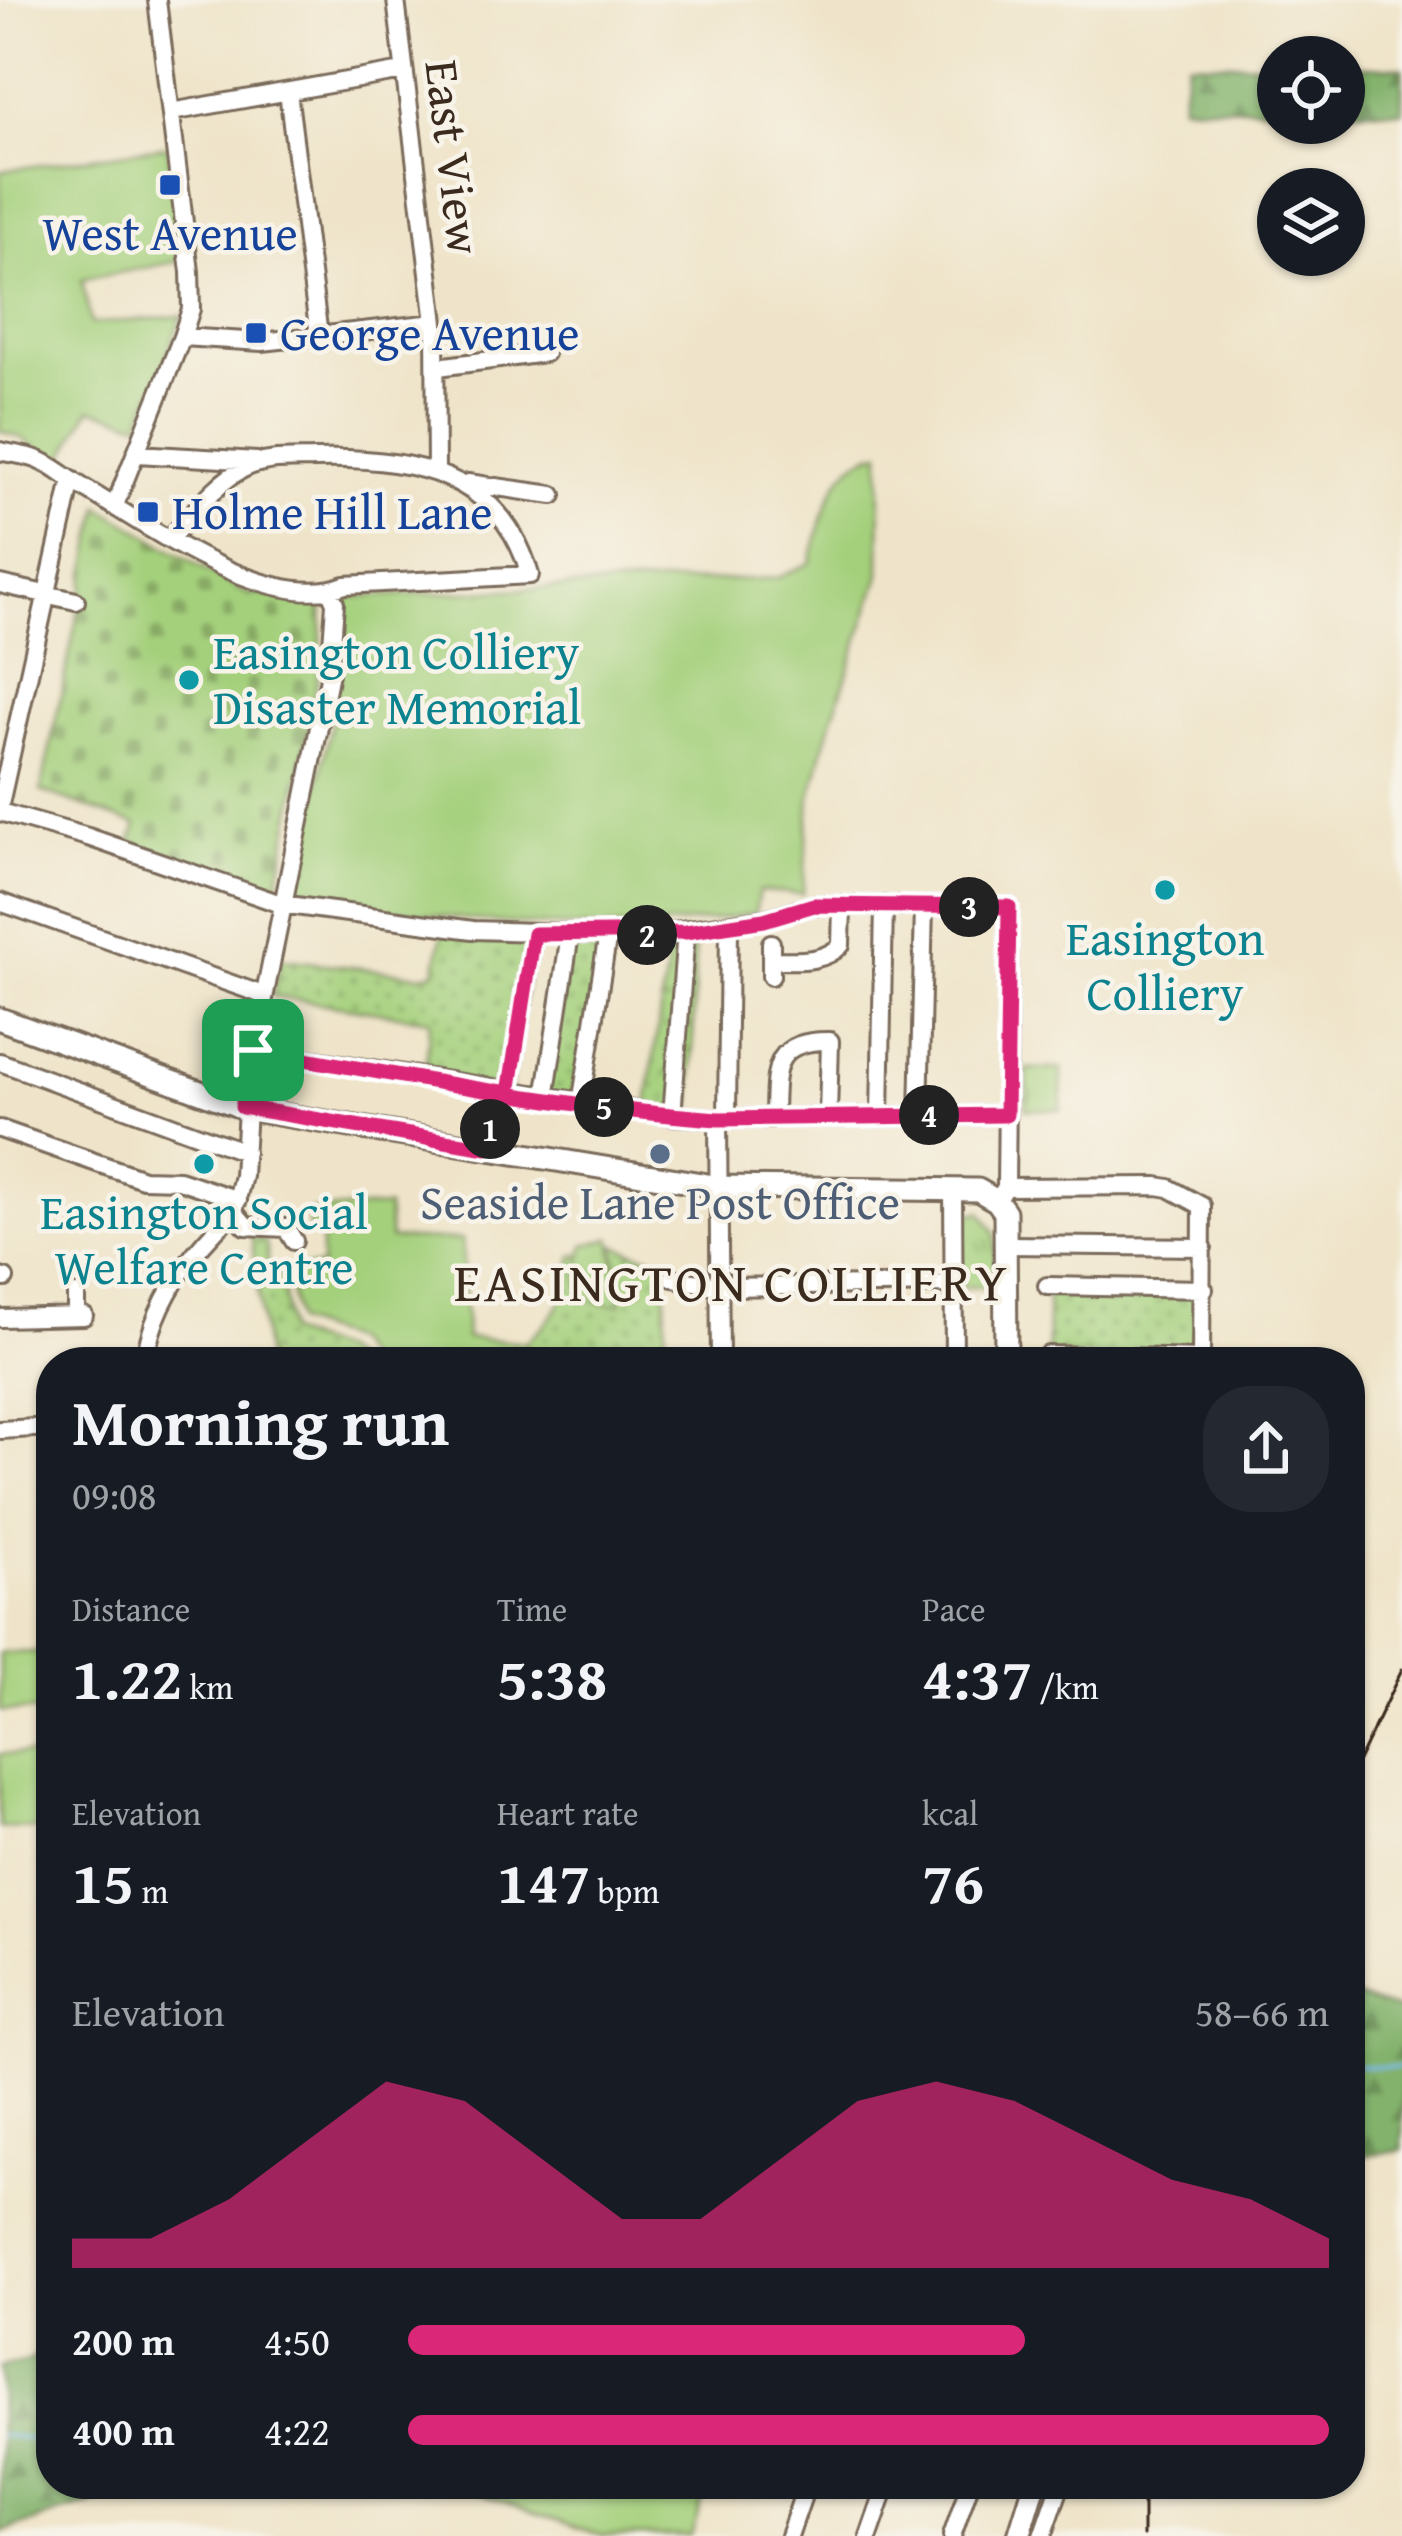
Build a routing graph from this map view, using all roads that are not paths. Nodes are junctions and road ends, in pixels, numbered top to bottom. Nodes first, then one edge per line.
1 (157, 0) edge
2 (396, 0) edge
3 (403, 71) junction
4 (288, 92) junction
5 (171, 112) junction
6 (435, 322) junction
7 (182, 337) junction
8 (319, 337) junction
9 (545, 353) dead end
10 (438, 367) junction
11 (0, 451) edge
12 (137, 454) junction
13 (264, 461) junction
14 (436, 471) junction
15 (72, 480) junction
16 (461, 482) junction
17 (553, 495) dead end
18 (115, 505) junction
19 (170, 538) junction
20 (0, 584) edge
21 (330, 591) junction
22 (46, 595) junction
23 (76, 602) dead end
24 (0, 808) edge
25 (0, 902) edge
26 (281, 904) junction
27 (842, 905) junction
28 (884, 905) junction
29 (924, 906) junction
30 (729, 925) junction
31 (686, 932) junction
32 (534, 934) junction
33 (570, 934) junction
34 (608, 934) junction
35 (771, 960) dead end
36 (263, 995) junction
37 (0, 1019) edge
38 (253, 1050) junction
39 (0, 1062) edge
40 (502, 1092) junction
41 (545, 1098) junction
42 (581, 1104) junction
43 (244, 1108) junction
44 (672, 1115) junction
45 (919, 1115) junction
46 (1006, 1115) junction
47 (828, 1116) junction
48 (880, 1116) junction
49 (774, 1117) junction
50 (722, 1118) junction
51 (0, 1129) edge
52 (487, 1148) junction
53 (245, 1152) junction
54 (720, 1187) junction
55 (953, 1188) junction
56 (1001, 1194) junction
57 (236, 1206) junction
58 (294, 1241) dead end
59 (1007, 1245) junction
60 (1203, 1247) junction
61 (673, 1278) dead end
62 (953, 1284) junction
63 (1047, 1286) dead end
64 (720, 1287) junction
65 (1204, 1289) junction
66 (76, 1294) dead end
67 (0, 1318) edge
68 (150, 1347) edge
69 (720, 1347) edge
70 (954, 1347) edge
71 (1006, 1347) edge
72 (1202, 1347) edge
73 (36, 1428) edge
74 (0, 1430) edge
75 (802, 2499) edge
76 (882, 2499) edge
77 (965, 2499) edge
78 (1030, 2499) edge
79 (1056, 2499) edge
80 (789, 2536) edge
81 (869, 2536) edge
82 (952, 2536) edge
83 (1018, 2536) edge
84 (1042, 2536) edge

1 - 5 street
2 - 3 street, East View
3 - 4 street
3 - 6 street, East View
4 - 5 street
4 - 8 street
5 - 7 street
6 - 8 street
6 - 10 street, East View
7 - 8 street
7 - 12 street
9 - 10 street
10 - 14 street, East View
11 - 15 street
12 - 13 street
12 - 18 street
13 - 14 street
13 - 19 street
14 - 16 street
15 - 18 street
15 - 22 street
16 - 17 street
16 - 21 street
18 - 19 street
19 - 21 street
20 - 22 street
21 - 26 street
22 - 23 street
22 - 24 street
24 - 26 street
25 - 36 street
26 - 32 street
26 - 36 street
27 - 28 street
27 - 30 street
27 - 35 street
28 - 29 street
28 - 48 street
29 - 45 street
29 - 46 street
30 - 31 street
30 - 50 street
31 - 34 street
31 - 44 street
32 - 33 street
32 - 40 street
33 - 34 street
33 - 41 street
34 - 42 street
36 - 38 street
37 - 43 main road
38 - 40 street
38 - 43 street
39 - 53 street
40 - 41 street
40 - 52 street
41 - 42 street
42 - 44 street
43 - 52 main road
43 - 53 street
44 - 50 street
45 - 46 street
45 - 48 street
46 - 56 street
47 - 48 street
47 - 49 street
47 - 49 street
49 - 50 street
50 - 54 street
51 - 57 street
52 - 54 main road
53 - 57 street
54 - 55 main road
54 - 64 street
55 - 56 main road
55 - 62 street
56 - 59 main road
56 - 60 street
57 - 58 street
57 - 68 street
59 - 60 street
59 - 71 main road
60 - 65 street
61 - 64 street
62 - 64 street
62 - 70 street
63 - 65 street
64 - 69 street
65 - 72 street
66 - 67 street
73 - 74 street
75 - 80 street
76 - 81 street
77 - 82 street
78 - 83 main road
79 - 84 street

